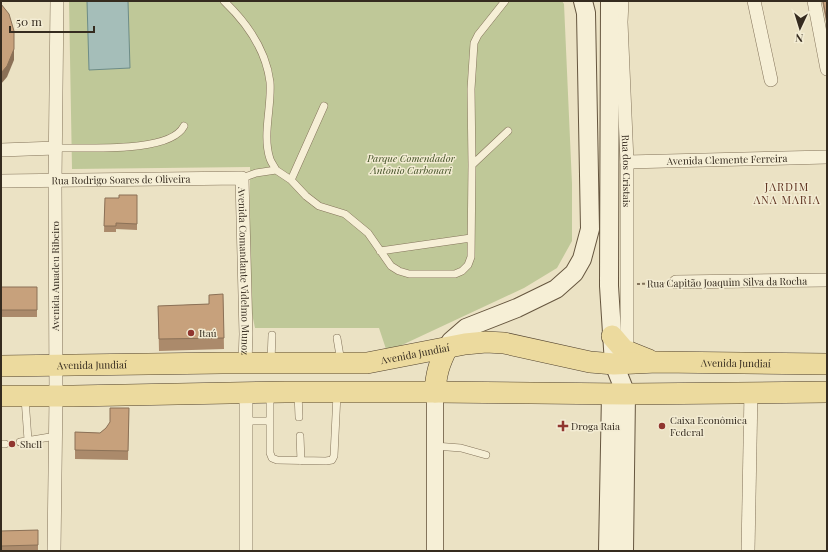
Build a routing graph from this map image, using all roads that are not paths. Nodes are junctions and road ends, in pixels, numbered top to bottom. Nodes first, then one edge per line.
1 (57, 1) edge
2 (224, 1) edge
3 (505, 1) edge
4 (583, 1) edge
5 (610, 1) edge
6 (622, 1) edge
7 (754, 1) edge
8 (814, 1) edge
9 (827, 69) edge
10 (771, 80) dead end
11 (324, 106) dead end
12 (184, 126) dead end
13 (508, 131) dead end
14 (56, 148) junction
15 (1, 150) edge
16 (827, 157) edge
17 (627, 162) junction
18 (472, 165) junction
19 (276, 170) junction
20 (242, 178) junction
21 (291, 180) junction
22 (1, 181) edge
23 (55, 181) junction
24 (471, 238) junction
25 (380, 251) junction
26 (827, 280) edge
27 (676, 282) road end
28 (618, 285) junction
29 (466, 328) junction
30 (272, 335) dead end
31 (337, 338) dead end
32 (619, 338) junction
33 (447, 348) junction
34 (392, 360) junction
35 (657, 362) junction
36 (245, 363) junction
37 (271, 364) junction
38 (341, 364) junction
39 (614, 364) junction
40 (827, 364) edge
41 (1, 366) edge
42 (56, 366) junction
43 (246, 392) junction
44 (270, 392) junction
45 (298, 392) junction
46 (337, 392) junction
47 (435, 392) junction
48 (751, 392) junction
49 (827, 392) edge
50 (618, 394) junction
51 (1, 396) edge
52 (25, 396) junction
53 (56, 396) junction
54 (299, 417) dead end
55 (246, 421) junction
56 (270, 421) junction
57 (56, 436) junction
58 (300, 436) dead end
59 (28, 440) junction
60 (20, 442) dead end
61 (435, 446) junction
62 (486, 455) dead end
63 (301, 461) junction
64 (54, 551) edge
65 (246, 551) edge
66 (435, 551) edge
67 (608, 551) edge
68 (624, 551) edge
69 (748, 551) edge

1 - 14 street, Avenida Amadeu Ribeiro
2 - 19 lane
3 - 18 lane
4 - 29 main road
5 - 28 main road
6 - 17 street, Rua dos Cristais
7 - 10 street
8 - 9 street
11 - 21 lane
12 - 14 lane
13 - 18 lane
14 - 15 street
14 - 23 street, Avenida Amadeu Ribeiro
16 - 17 street, Avenida Clemente Ferreira
17 - 28 street, Rua dos Cristais
18 - 24 lane
19 - 20 lane
19 - 21 lane
20 - 23 street, Rua Rodrigo Soares de Oliveira
20 - 36 street, Avenida Comandante Videlmo Munoz
21 - 25 lane
22 - 23 street, Rua Rodrigo Soares de Oliveira
23 - 42 street, Avenida Amadeu Ribeiro
24 - 25 lane
24 - 25 lane
26 - 27 street, Rua Capitão Joaquim Silva da Rocha
28 - 32 main road
29 - 33 main road
29 - 34 main road
30 - 37 lane
31 - 38 lane
32 - 35 main road
32 - 39 main road
33 - 34 main road, Avenida Jundiaí
33 - 39 main road, Avenida Jundiaí
33 - 47 main road
34 - 38 main road, Avenida Jundiaí
35 - 39 main road, Avenida Jundiaí
35 - 40 main road, Avenida Jundiaí
36 - 37 main road, Avenida Jundiaí
36 - 42 main road, Avenida Jundiaí
37 - 38 main road, Avenida Jundiaí
39 - 50 main road
41 - 42 main road, Avenida Jundiaí
42 - 53 street, Avenida Amadeu Ribeiro
43 - 44 main road
43 - 53 main road
43 - 55 street
44 - 45 main road
44 - 56 lane
45 - 46 main road
45 - 54 lane
46 - 47 main road
46 - 63 lane
47 - 50 main road
47 - 61 street
48 - 49 main road
48 - 50 main road
48 - 69 street
50 - 67 main road
50 - 68 main road
51 - 52 main road
52 - 53 main road
52 - 59 lane
53 - 57 street, Avenida Amadeu Ribeiro
55 - 56 lane
55 - 65 street
56 - 63 lane
57 - 59 lane
57 - 64 street, Avenida Amadeu Ribeiro
58 - 63 lane
59 - 60 lane
61 - 62 lane
61 - 66 street

